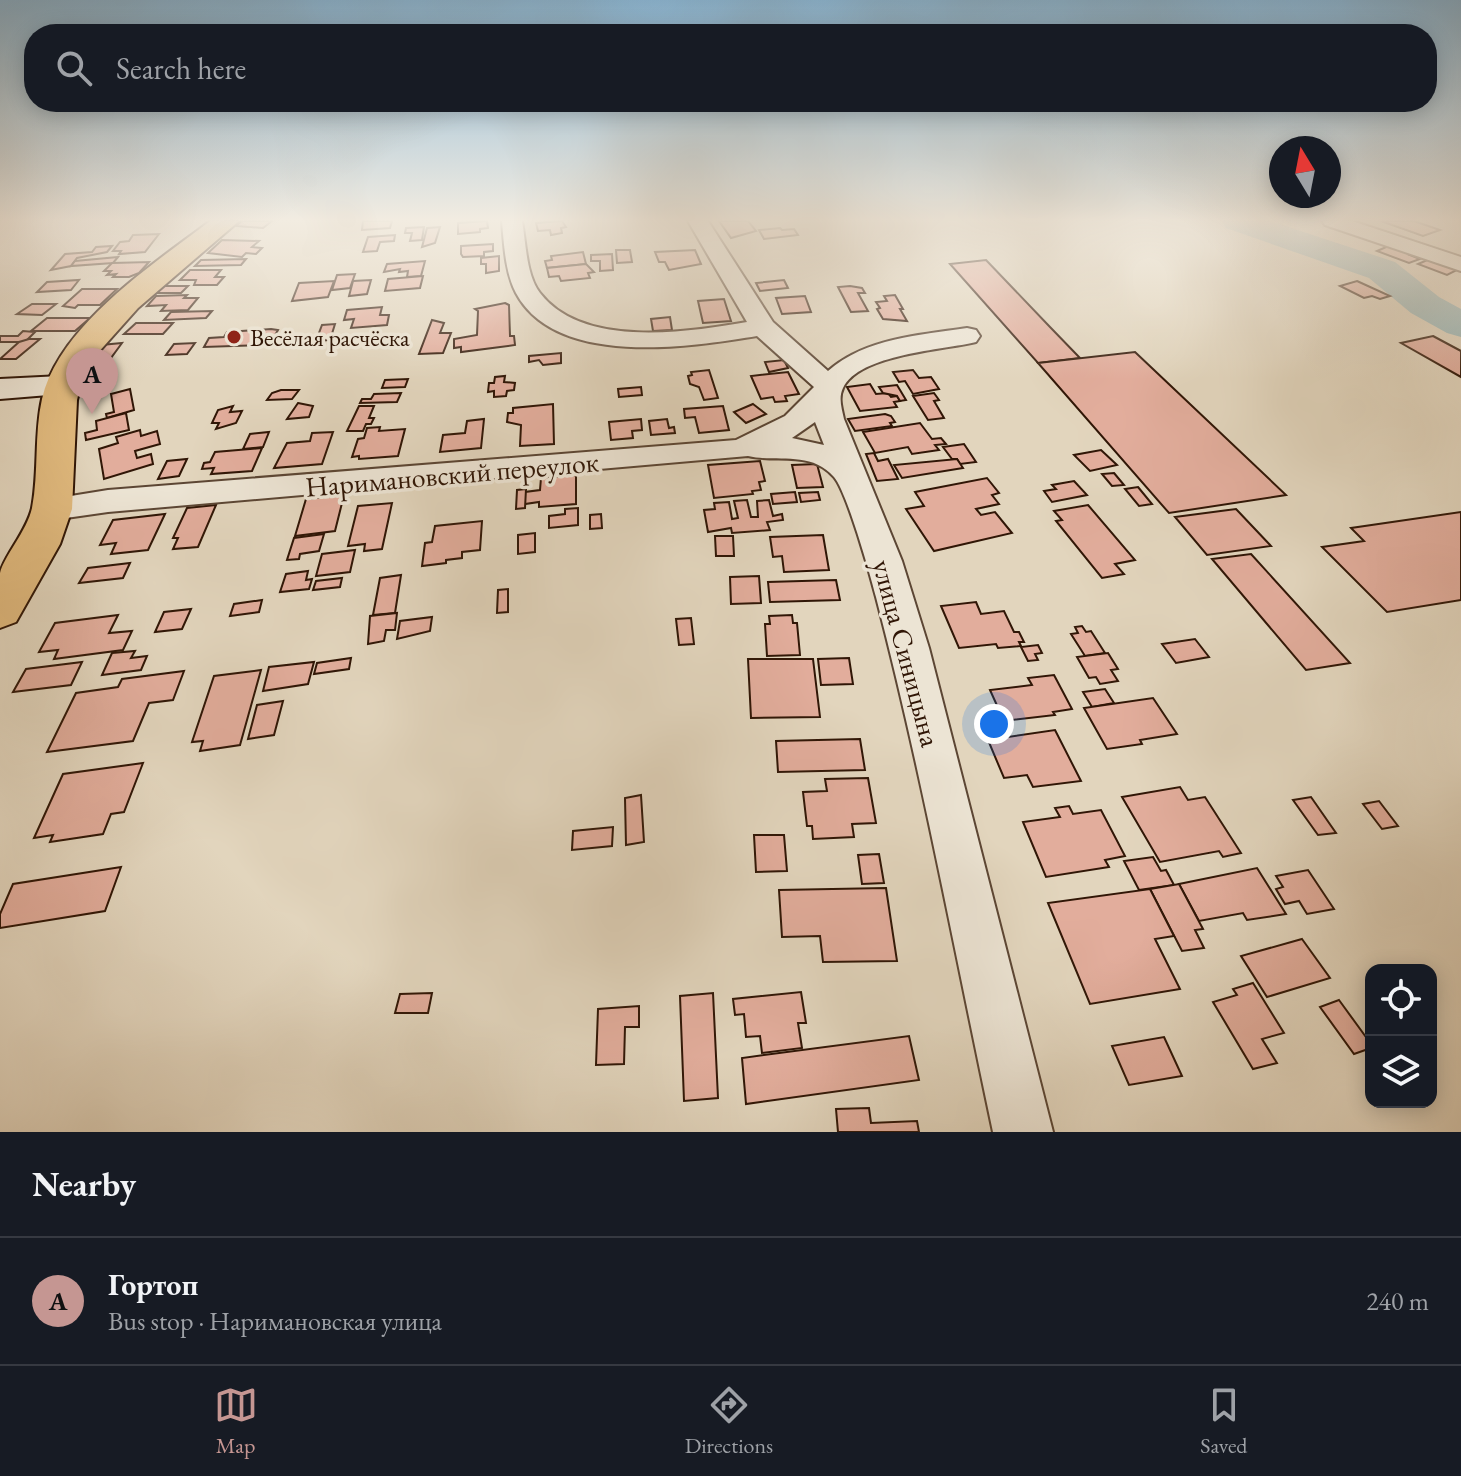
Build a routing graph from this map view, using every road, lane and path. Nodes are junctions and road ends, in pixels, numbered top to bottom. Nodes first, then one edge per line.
1 (165, 274) edge
2 (522, 274) edge
3 (730, 274) edge
4 (763, 327) junction
5 (967, 336) dead end
6 (61, 386) junction
7 (829, 386) junction
8 (0, 389) edge
9 (737, 449) junction
10 (853, 476) junction
11 (52, 509) junction
12 (0, 610) edge
13 (1023, 1132) edge

1 - 6 main road
2 - 4 street
3 - 4 street
4 - 7 street
5 - 7 street, Наримановский переулок
6 - 8 street
6 - 11 main road
7 - 9 street, Наримановский переулок
7 - 10 street, улица Синицына
9 - 10 street
9 - 11 street, Наримановский переулок
10 - 13 street, улица Синицына
11 - 12 main road

